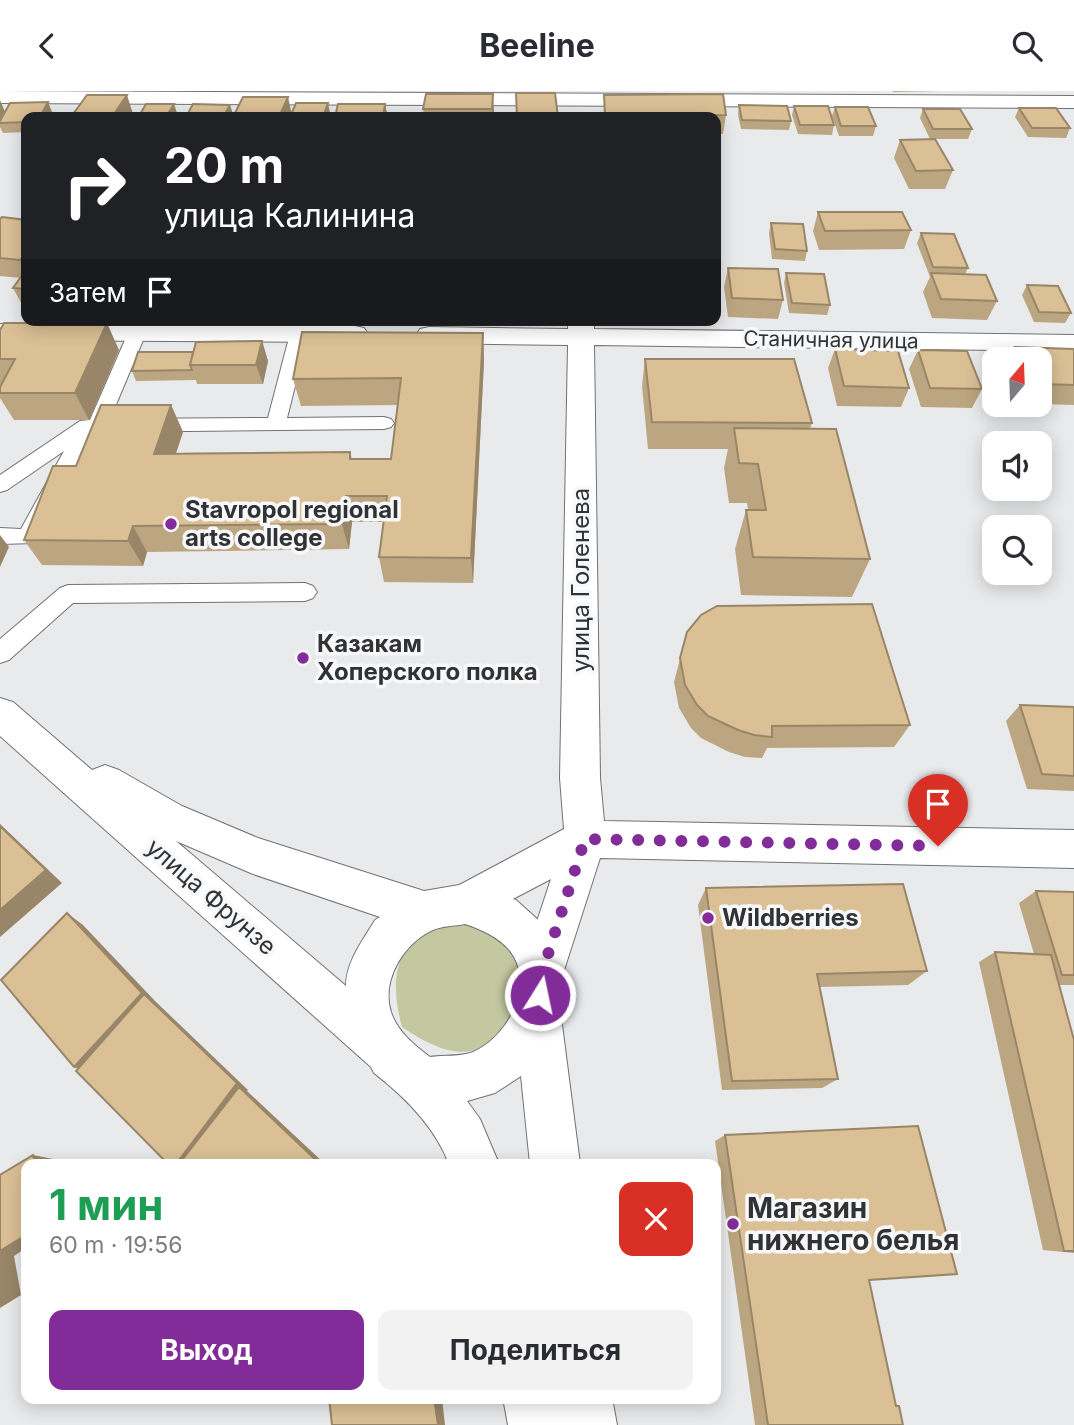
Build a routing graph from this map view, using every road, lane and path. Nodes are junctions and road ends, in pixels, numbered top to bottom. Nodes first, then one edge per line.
1 (0, 97) edge
2 (1074, 102) edge
3 (582, 103) edge
4 (581, 328) edge
5 (0, 332) edge
6 (137, 333) junction
7 (299, 334) junction
8 (380, 334) edge
9 (407, 335) edge
10 (1074, 343) edge
11 (384, 423) dead end
12 (276, 424) junction
13 (92, 426) junction
14 (0, 485) edge
15 (0, 536) edge
16 (305, 591) dead end
17 (0, 653) edge
18 (15, 725) edge
19 (585, 839) junction
20 (1074, 849) edge
21 (444, 907) junction
22 (540, 995) junction
23 (407, 1069) junction
24 (472, 1159) edge
25 (555, 1159) edge
26 (532, 1404) edge
27 (585, 1404) edge
28 (537, 1425) edge
29 (588, 1425) edge

1 - 3 street
2 - 3 street
4 - 9 street, Станичная улица
4 - 10 street, Станичная улица
4 - 19 street, улица Голенева
5 - 6 street
6 - 7 street
6 - 13 lane
7 - 8 street
7 - 12 lane
11 - 12 lane
12 - 13 lane
13 - 14 lane
13 - 15 lane
16 - 17 lane
18 - 21 street, улица Фрунзе
18 - 23 street, улица Фрунзе
19 - 20 street
19 - 21 street
19 - 22 street, улица Голенева
21 - 22 street
21 - 23 street
22 - 23 street
22 - 25 street, улица Голенева
23 - 24 street
26 - 28 street
27 - 29 street

